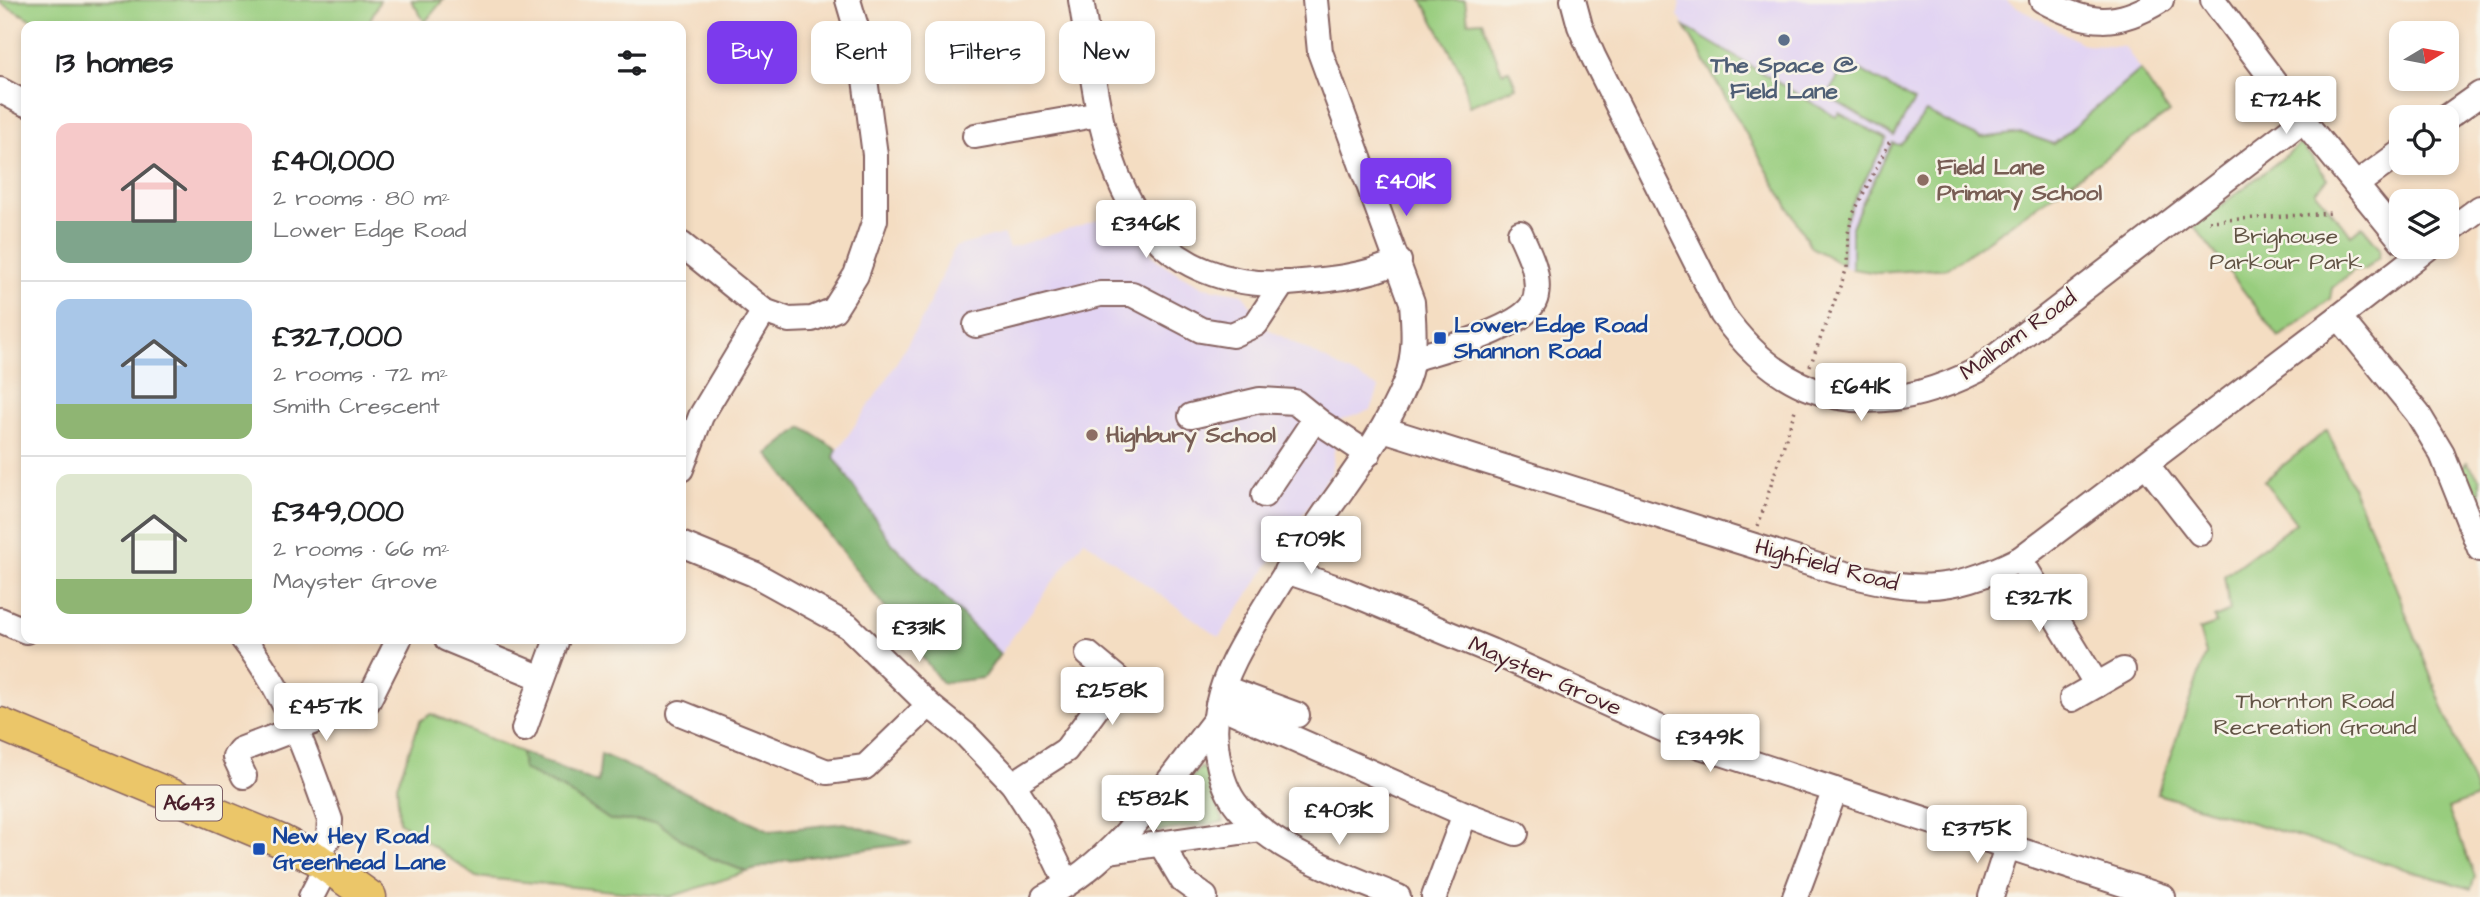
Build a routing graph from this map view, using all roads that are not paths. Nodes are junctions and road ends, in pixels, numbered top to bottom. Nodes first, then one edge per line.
1 (848, 0) edge
2 (1081, 0) edge
3 (1315, 0) edge
4 (1573, 0) edge
5 (2042, 0) edge
6 (2161, 0) edge
7 (2213, 0) edge
8 (0, 90) edge
9 (2480, 94) edge
10 (21, 101) edge
11 (2459, 109) edge
12 (1100, 114) junction
13 (2303, 120) junction
14 (975, 136) dead end
15 (2389, 162) edge
16 (2357, 190) junction
17 (2480, 208) edge
18 (2389, 223) edge
19 (2459, 223) edge
20 (1520, 233) dead end
21 (686, 248) edge
22 (2401, 259) edge
23 (1399, 261) junction
24 (1283, 283) junction
25 (764, 311) junction
26 (2339, 317) junction
27 (976, 325) dead end
28 (1412, 359) junction
29 (1191, 415) dead end
30 (1315, 419) junction
31 (1383, 429) junction
32 (1368, 454) junction
33 (686, 456) edge
34 (2147, 464) junction
35 (1264, 495) dead end
36 (2200, 533) dead end
37 (686, 546) edge
38 (2480, 549) edge
39 (2020, 559) junction
40 (1286, 571) junction
41 (0, 620) edge
42 (21, 629) edge
43 (247, 644) edge
44 (396, 644) edge
45 (459, 644) edge
46 (555, 644) edge
47 (1088, 654) dead end
48 (2123, 670) dead end
49 (542, 678) junction
50 (2097, 685) junction
51 (2072, 699) dead end
52 (1219, 704) junction
53 (929, 705) junction
54 (680, 713) dead end
55 (1297, 715) dead end
56 (0, 724) edge
57 (297, 728) junction
58 (524, 729) dead end
59 (244, 776) dead end
60 (1013, 784) junction
61 (1835, 790) junction
62 (1465, 814) junction
63 (1262, 829) junction
64 (1516, 833) dead end
65 (1161, 844) junction
66 (2007, 847) junction
67 (1110, 851) junction
68 (322, 863) junction
69 (1067, 883) junction
70 (311, 897) edge
71 (370, 897) edge
72 (1044, 897) edge
73 (1205, 897) edge
74 (1398, 897) edge
75 (1434, 897) edge
76 (1795, 897) edge
77 (1991, 897) edge
78 (2163, 897) edge

1 - 25 street
2 - 12 street
3 - 23 street
4 - 13 street, Malham Road
5 - 6 street
7 - 13 street
8 - 10 street
9 - 11 street
12 - 14 street
12 - 24 street
13 - 16 street
15 - 16 street
16 - 18 street
17 - 19 street
20 - 28 street
21 - 25 street
22 - 26 street, Highfield Road
23 - 24 street
23 - 28 street
24 - 27 street
25 - 33 street
26 - 34 street, Highfield Road
26 - 38 street
28 - 31 street
29 - 30 street
30 - 32 street
30 - 35 street
31 - 32 street
31 - 39 street, Highfield Road
32 - 40 street
34 - 36 street
34 - 39 street, Highfield Road
37 - 53 street
39 - 50 street
40 - 52 street
40 - 61 street, Mayster Grove
41 - 42 street
43 - 57 street
44 - 57 street
45 - 49 street
46 - 49 street
47 - 60 street
48 - 50 street
49 - 58 street
50 - 51 street
52 - 55 street
52 - 62 street
52 - 63 street
52 - 67 street
53 - 54 street
53 - 60 street
56 - 68 main road, A643
57 - 59 street
57 - 68 street
60 - 69 street
61 - 66 street, Mayster Grove
61 - 76 street
62 - 64 street
62 - 75 street
63 - 65 street
63 - 74 street
65 - 67 street
65 - 73 street
66 - 77 street
66 - 78 street, Mayster Grove
67 - 69 street
68 - 70 street
68 - 71 main road, A643
69 - 72 street

